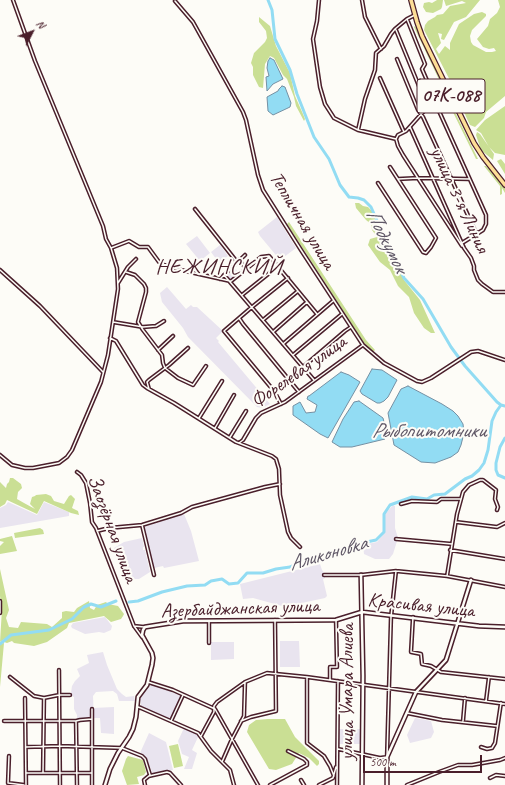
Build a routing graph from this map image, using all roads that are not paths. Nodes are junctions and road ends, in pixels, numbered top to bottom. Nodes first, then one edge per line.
1 (13, 0) edge
2 (319, 0) edge
3 (362, 0) edge
4 (411, 0) edge
5 (175, 1) dead end
6 (415, 15) junction
7 (407, 19) junction
8 (395, 30) junction
9 (381, 49) junction
10 (397, 59) dead end
11 (380, 78) dead end
12 (435, 100) junction
13 (429, 105) junction
14 (421, 114) junction
15 (410, 126) junction
16 (358, 130) junction
17 (404, 132) junction
18 (396, 139) junction
19 (390, 167) dead end
20 (418, 178) junction
21 (433, 178) junction
22 (398, 179) junction
23 (451, 179) junction
24 (469, 179) junction
25 (378, 184) dead end
26 (505, 185) edge
27 (195, 209) dead end
28 (477, 235) junction
29 (462, 243) junction
30 (111, 248) junction
31 (464, 248) junction
32 (245, 255) dead end
33 (136, 259) dead end
34 (239, 260) junction
35 (237, 262) junction
36 (277, 267) junction
37 (246, 268) junction
38 (0, 270) edge
39 (126, 272) junction
40 (224, 275) junction
41 (288, 278) junction
42 (220, 279) junction
43 (230, 281) junction
44 (118, 283) junction
45 (298, 291) junction
46 (505, 292) edge
47 (242, 295) junction
48 (334, 300) junction
49 (307, 302) junction
50 (252, 307) junction
51 (317, 314) junction
52 (342, 314) junction
53 (239, 318) junction
54 (263, 320) junction
55 (164, 321) dead end
56 (113, 322) junction
57 (140, 326) junction
58 (351, 327) junction
59 (273, 332) junction
60 (173, 336) dead end
61 (110, 338) junction
62 (283, 344) junction
63 (363, 345) junction
64 (188, 348) dead end
65 (158, 350) junction
66 (293, 355) junction
67 (505, 360) edge
68 (206, 366) dead end
69 (303, 367) junction
70 (165, 368) junction
71 (103, 372) junction
72 (314, 380) junction
73 (222, 381) dead end
74 (149, 389) junction
75 (299, 392) junction
76 (234, 395) dead end
77 (281, 404) junction
78 (246, 411) dead end
79 (199, 418) junction
80 (215, 428) junction
81 (230, 437) junction
82 (239, 443) junction
83 (0, 456) edge
84 (77, 472) dead end
85 (280, 484) junction
86 (460, 499) junction
87 (401, 504) dead end
88 (497, 510) dead end
89 (456, 522) junction
90 (505, 523) edge
91 (142, 525) junction
92 (97, 531) junction
93 (396, 539) dead end
94 (452, 544) junction
95 (300, 547) dead end
96 (450, 550) junction
97 (505, 559) edge
98 (396, 571) junction
99 (324, 575) dead end
100 (361, 575) junction
101 (154, 576) dead end
102 (447, 576) junction
103 (471, 580) junction
104 (505, 587) edge
105 (0, 602) edge
106 (362, 612) junction
107 (0, 613) edge
108 (391, 615) junction
109 (413, 617) junction
110 (209, 620) junction
111 (275, 620) junction
112 (336, 620) junction
113 (458, 623) junction
114 (134, 626) junction
115 (505, 627) edge
116 (145, 628) junction
117 (143, 636) junction
118 (209, 643) dead end
119 (59, 670) dead end
120 (437, 670) junction
121 (276, 673) junction
122 (306, 677) junction
123 (489, 677) junction
124 (10, 678) dead end
125 (505, 679) edge
126 (330, 680) junction
127 (338, 681) junction
128 (148, 682) junction
129 (245, 682) junction
130 (363, 685) junction
131 (389, 688) junction
132 (416, 692) junction
133 (59, 695) junction
134 (70, 695) dead end
135 (183, 695) junction
136 (25, 698) dead end
137 (44, 698) junction
138 (465, 698) junction
139 (486, 701) junction
140 (501, 703) junction
141 (505, 704) edge
142 (138, 707) junction
143 (92, 709) dead end
144 (215, 709) junction
145 (407, 713) junction
146 (92, 719) junction
147 (4, 721) dead end
148 (26, 721) junction
149 (60, 721) junction
150 (171, 721) junction
151 (241, 721) junction
152 (462, 721) junction
153 (43, 722) junction
154 (76, 722) junction
155 (498, 726) junction
156 (202, 736) junction
157 (232, 738) junction
158 (60, 746) junction
159 (26, 747) junction
160 (44, 747) junction
161 (76, 747) junction
162 (92, 747) junction
163 (481, 747) dead end
164 (122, 748) junction
165 (338, 749) junction
166 (288, 751) dead end
167 (362, 754) junction
168 (9, 756) dead end
169 (387, 756) junction
170 (505, 758) edge
171 (222, 762) junction
172 (337, 764) junction
173 (26, 773) junction
174 (43, 773) junction
175 (60, 773) junction
176 (92, 773) junction
177 (77, 774) junction
178 (149, 776) junction
179 (334, 776) junction
180 (505, 776) edge
181 (490, 778) dead end
182 (302, 780) dead end
183 (25, 785) edge
184 (60, 785) edge
185 (77, 785) edge
186 (92, 785) edge
187 (105, 785) edge
188 (145, 785) edge
189 (181, 785) edge
190 (234, 785) edge
191 (258, 785) edge
192 (270, 785) edge
193 (304, 785) edge
194 (319, 785) edge
195 (337, 785) edge
196 (362, 785) edge
197 (387, 785) edge
198 (407, 785) edge

1 - 30 street
2 - 16 street
3 - 9 street
4 - 6 main road, 07К-088
5 - 48 street, Тепличная улица
6 - 7 street
6 - 26 main road, 07К-088
7 - 8 street
7 - 12 street
8 - 9 street
8 - 13 street
9 - 16 street
10 - 14 street
11 - 17 street
12 - 13 street
12 - 24 street
13 - 14 street
14 - 15 street
14 - 23 street
15 - 17 street
15 - 21 street, улица 3-я Линия
16 - 18 street
17 - 18 street
18 - 20 street
19 - 22 street
20 - 21 street
20 - 22 street
20 - 31 street
21 - 23 street
21 - 29 street, улица 3-я Линия
22 - 25 street
23 - 24 street
23 - 28 street
24 - 28 street
27 - 35 street
28 - 29 street
29 - 31 street, улица 3-я Линия
30 - 42 street
30 - 44 street
31 - 46 street, улица 3-я Линия
32 - 34 street
33 - 39 street
34 - 35 street
34 - 37 street
35 - 40 street
36 - 37 street
36 - 41 street
36 - 47 street
37 - 43 street
38 - 71 street
39 - 44 street
39 - 57 street
40 - 42 street
40 - 43 street
41 - 45 street
41 - 50 street
42 - 43 street
43 - 47 street
44 - 56 street
45 - 49 street
45 - 54 street
47 - 50 street
48 - 51 street
48 - 52 street, Тепличная улица
49 - 51 street
49 - 59 street
50 - 53 street
50 - 54 street
51 - 62 street
52 - 58 street, Тепличная улица
52 - 66 street
53 - 75 street
53 - 77 street
54 - 59 street
55 - 57 street
56 - 57 street
56 - 61 street
57 - 65 street
58 - 63 street, Тепличная улица
58 - 69 street
59 - 62 street
60 - 65 street
61 - 71 street
61 - 74 street
62 - 66 street
63 - 67 street, Тепличная улица
63 - 72 street, Форелевая улица
64 - 70 street
65 - 70 street
66 - 69 street
68 - 70 street
69 - 72 street
70 - 74 street
71 - 83 street
72 - 75 street, Форелевая улица
73 - 79 street
74 - 79 street
75 - 77 street, Форелевая улица
76 - 80 street
77 - 82 street, Форелевая улица
78 - 81 street
79 - 80 street
80 - 81 street
81 - 82 street
82 - 85 street
84 - 92 street, Заозёрная улица
85 - 91 street
85 - 95 street
86 - 87 street
86 - 88 street
86 - 89 street
89 - 90 street
89 - 94 street
91 - 92 street
91 - 101 street
92 - 114 street, Заозёрная улица
93 - 94 street
94 - 96 street
96 - 97 street
96 - 102 street
98 - 100 street
98 - 102 street
98 - 108 street
99 - 100 street
100 - 106 main road, улица Умара Алиева
102 - 103 street
103 - 104 street
103 - 113 main road
105 - 107 street
106 - 108 main road, Красивая улица
106 - 112 main road, Красивая улица
106 - 130 main road, улица Умара Алиева
108 - 109 main road, Красивая улица
108 - 131 street
109 - 113 main road, Красивая улица
109 - 120 street
110 - 111 main road, Азербайджанская улица
110 - 116 main road, Азербайджанская улица
110 - 118 street
111 - 112 main road, Азербайджанская улица
111 - 121 street
112 - 126 street
113 - 115 main road, Красивая улица
113 - 120 main road
114 - 116 street
114 - 117 street, Заозёрная улица
116 - 117 main road
117 - 128 main road
119 - 133 street
120 - 123 street
120 - 132 main road
121 - 122 street
121 - 129 street
121 - 151 street
122 - 126 street
122 - 179 street
123 - 125 street
123 - 139 street
124 - 137 street
126 - 127 street
127 - 130 street
127 - 165 street
128 - 135 street
128 - 142 main road
129 - 144 street
129 - 151 street
130 - 131 street
130 - 167 main road, улица Умара Алиева
131 - 132 street
131 - 169 street
132 - 138 street
132 - 145 main road
133 - 134 street
133 - 137 street
133 - 149 street
135 - 144 street
135 - 150 street
136 - 148 street
137 - 153 street
138 - 139 street
138 - 152 street
139 - 140 street
140 - 141 street
140 - 155 street
142 - 150 street
142 - 164 main road
143 - 146 street
144 - 156 street
144 - 157 street
145 - 152 street
145 - 169 main road
146 - 154 street
146 - 162 street
147 - 148 street
148 - 153 street
148 - 159 street
149 - 153 street
149 - 154 street
149 - 158 street
150 - 156 street
151 - 157 street
152 - 155 street
153 - 160 street
154 - 161 street
155 - 163 street
156 - 171 street
157 - 171 street
157 - 191 street
158 - 160 street
158 - 161 street
158 - 175 street
159 - 160 street
159 - 173 street
160 - 174 street
161 - 162 street
161 - 177 street
162 - 164 street
162 - 176 street
164 - 178 street
164 - 187 main road
165 - 167 street
165 - 172 street
166 - 192 street
167 - 169 street
167 - 196 main road, улица Умара Алиева
168 - 183 street
169 - 197 main road
170 - 198 street
171 - 190 street
172 - 179 street
172 - 195 street
173 - 174 street
173 - 183 street
174 - 175 street
175 - 177 street
175 - 184 street
176 - 177 street
176 - 186 street
177 - 185 street
178 - 188 street
178 - 189 street
179 - 194 street
180 - 181 street
182 - 193 street

